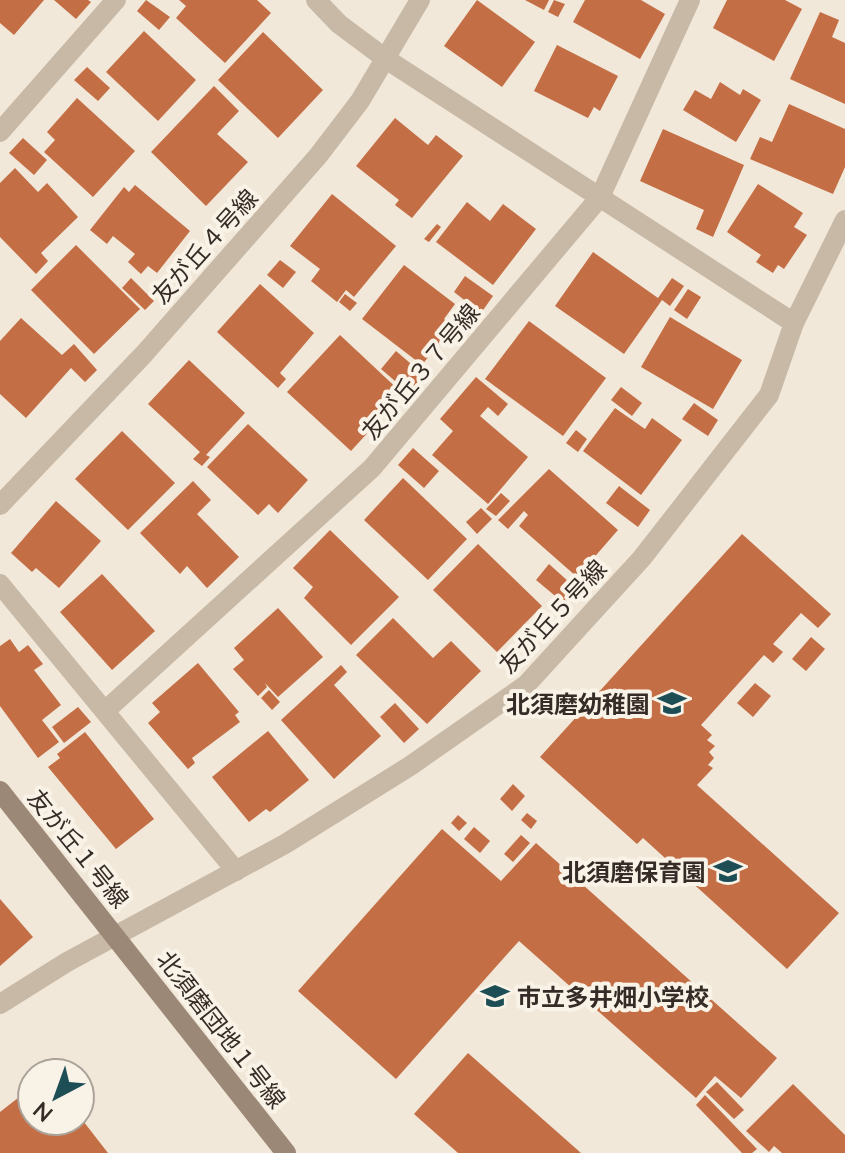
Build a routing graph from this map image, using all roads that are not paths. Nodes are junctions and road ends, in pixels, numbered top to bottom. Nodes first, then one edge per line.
1 (116, 0) edge
2 (316, 0) edge
3 (420, 0) edge
4 (690, 0) edge
5 (386, 59) junction
6 (0, 132) edge
7 (600, 197) junction
8 (845, 220) edge
9 (794, 323) junction
10 (0, 505) edge
11 (0, 584) edge
12 (105, 711) junction
13 (0, 791) edge
14 (236, 871) junction
15 (117, 937) junction
16 (0, 1004) edge
17 (286, 1153) edge

1 - 6 street
2 - 5 street
3 - 5 street, 友が丘４号線
4 - 7 street, 友が丘３７号線
5 - 7 street
5 - 10 street, 友が丘４号線
7 - 9 street
7 - 12 street, 友が丘３７号線
8 - 9 street, 友が丘５号線
9 - 14 street, 友が丘５号線
11 - 12 street
12 - 14 street
13 - 15 street, 友が丘１号線
14 - 15 street, 友が丘５号線
15 - 16 street, 友が丘５号線
15 - 17 street, 北須磨団地１号線

